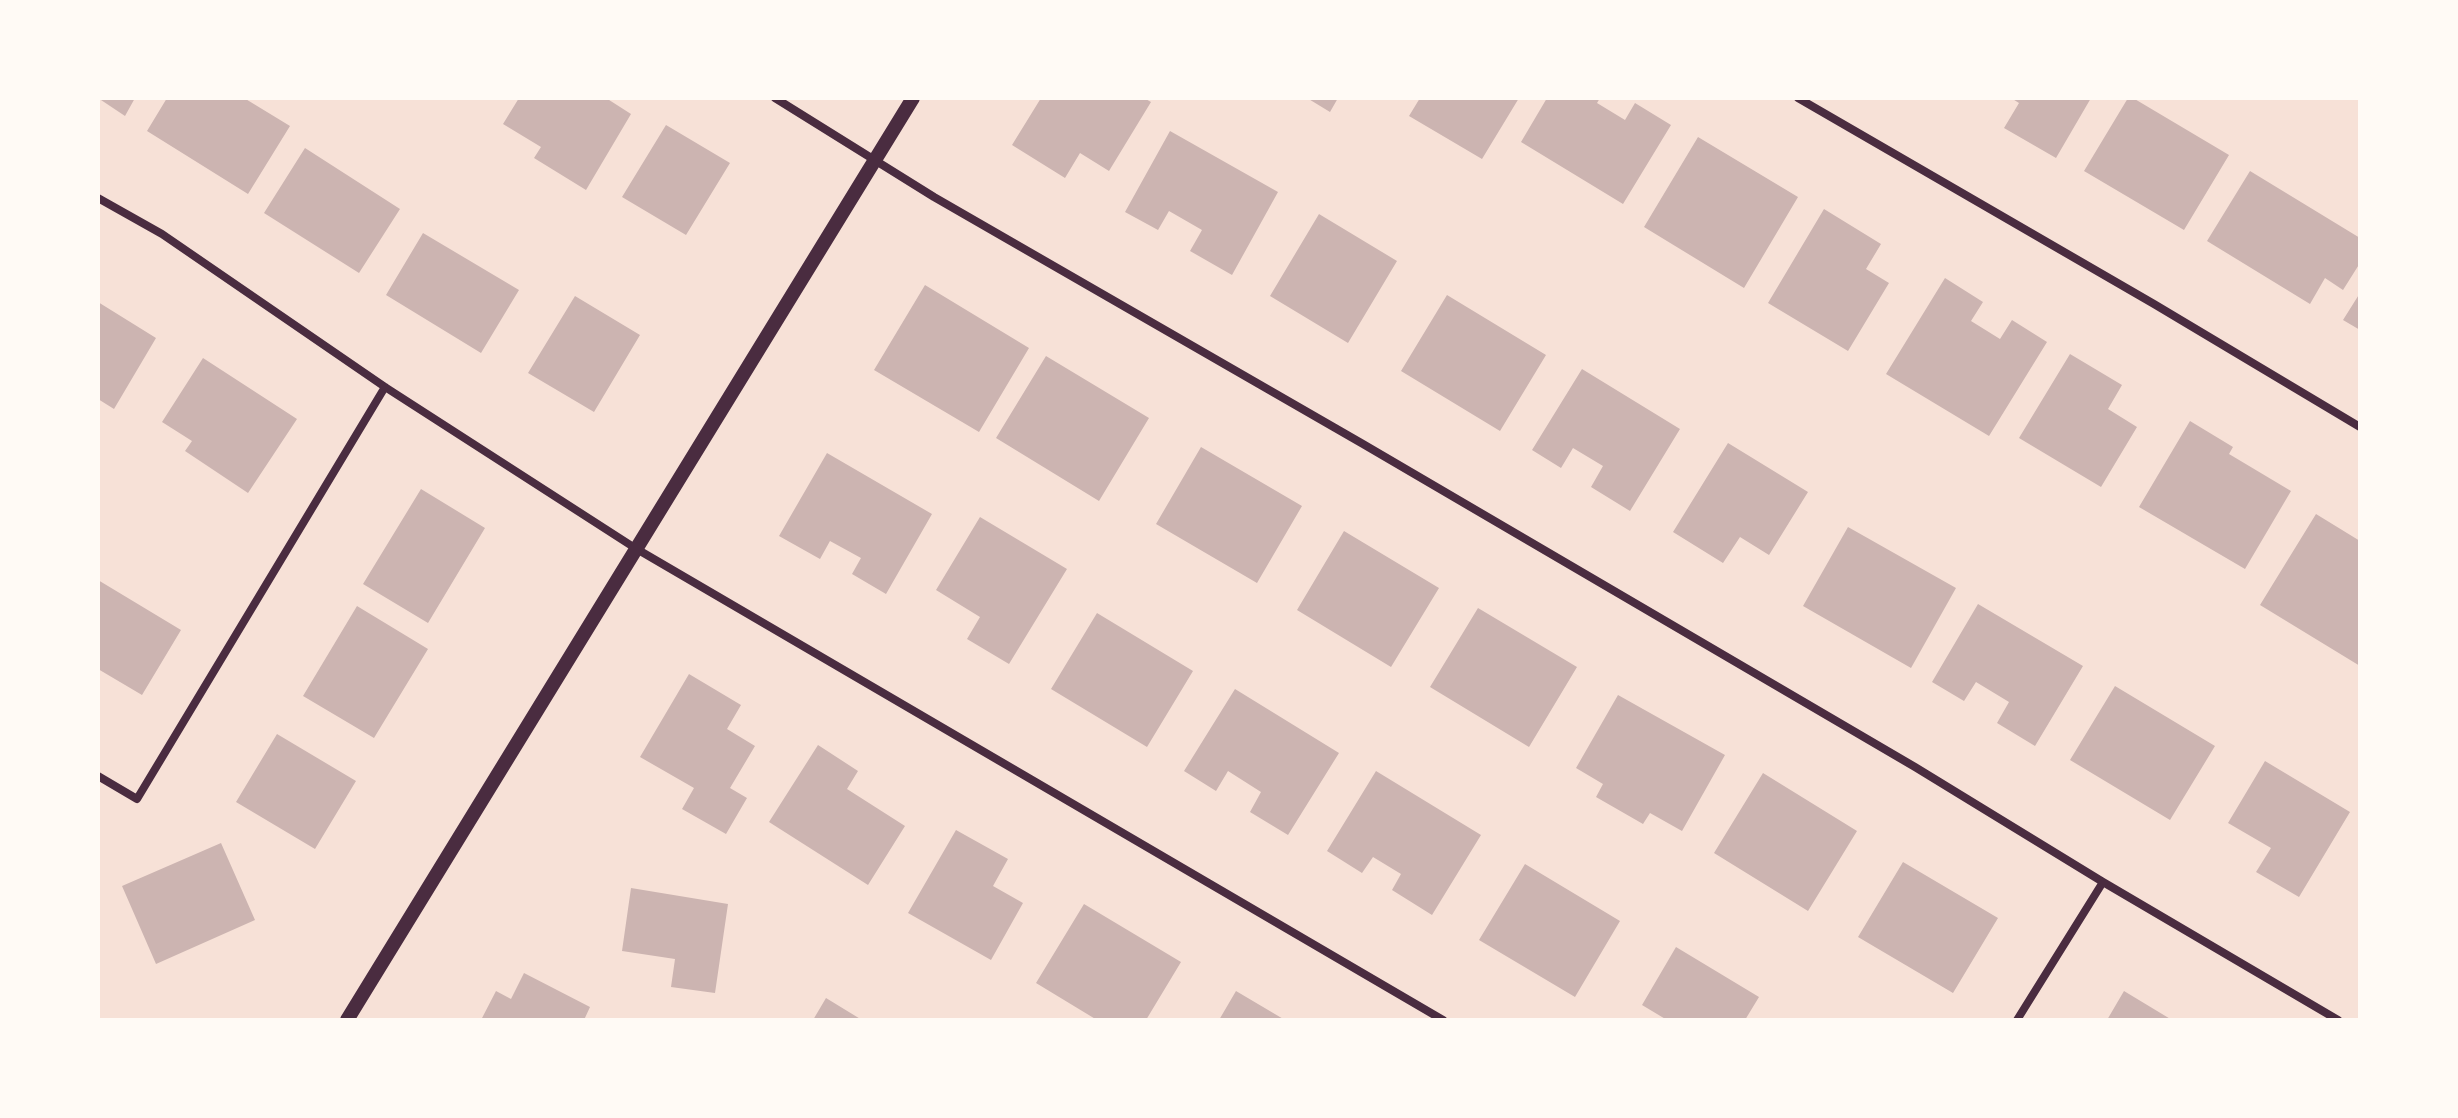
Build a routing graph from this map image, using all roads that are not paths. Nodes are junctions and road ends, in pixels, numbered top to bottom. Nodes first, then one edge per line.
1 (775, 98) edge
2 (913, 98) edge
3 (1798, 98) edge
4 (875, 161) junction
5 (98, 198) edge
6 (385, 387) junction
7 (2360, 427) edge
8 (635, 548) junction
9 (98, 776) edge
10 (2103, 882) junction
11 (347, 1020) edge
12 (1443, 1020) edge
13 (2017, 1020) edge
14 (2338, 1020) edge

1 - 4 street
2 - 4 street
3 - 7 street
4 - 8 street
4 - 10 street
5 - 6 street
6 - 8 street
6 - 9 street
8 - 11 street
8 - 12 street
10 - 13 street
10 - 14 street

